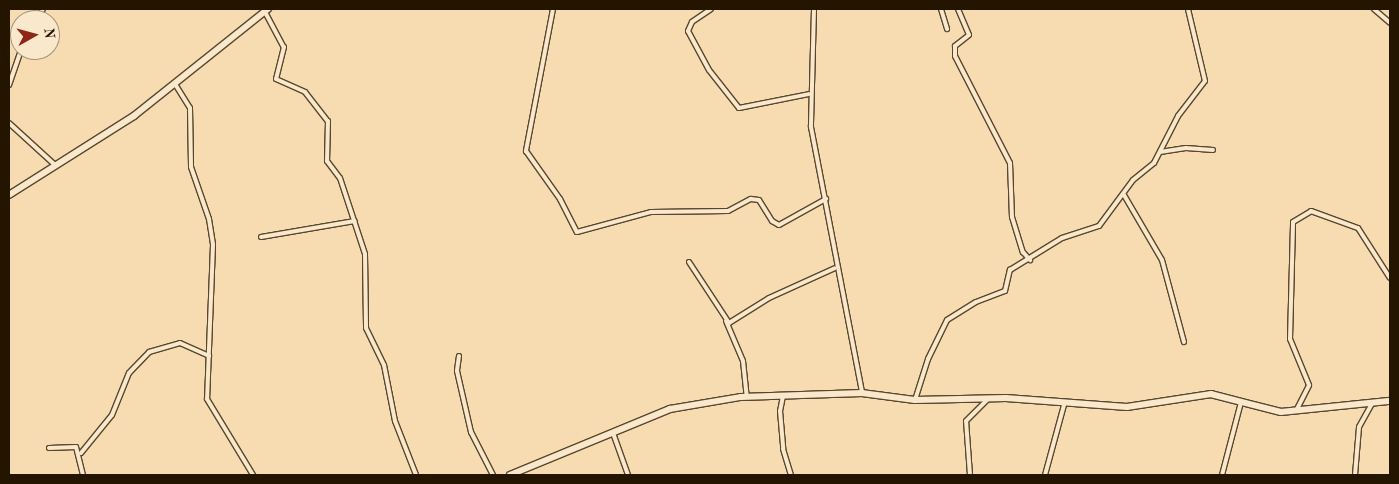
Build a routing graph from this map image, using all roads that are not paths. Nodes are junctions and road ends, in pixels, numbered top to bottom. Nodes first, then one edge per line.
1 (553, 9) edge
2 (711, 9) edge
3 (814, 9) edge
4 (941, 9) edge
5 (958, 9) edge
6 (1188, 9) edge
7 (1374, 9) edge
8 (266, 10) edge
9 (1390, 24) edge
10 (947, 28) dead end
11 (17, 60) edge
12 (9, 84) edge
13 (175, 84) junction
14 (810, 94) junction
15 (9, 123) edge
16 (1213, 150) dead end
17 (1160, 152) junction
18 (55, 165) junction
19 (9, 195) edge
20 (1124, 195) junction
21 (826, 199) junction
22 (355, 220) junction
23 (261, 236) dead end
24 (1030, 260) junction
25 (689, 262) dead end
26 (835, 268) junction
27 (1390, 278) edge
28 (726, 321) junction
29 (1184, 342) dead end
30 (208, 356) junction
31 (459, 356) dead end
32 (862, 393) junction
33 (747, 396) junction
34 (783, 396) junction
35 (988, 398) junction
36 (915, 400) junction
37 (1390, 401) edge
38 (1241, 402) junction
39 (1372, 404) junction
40 (1064, 405) junction
41 (1296, 411) junction
42 (613, 433) junction
43 (48, 448) dead end
44 (81, 453) junction
45 (84, 475) edge
46 (253, 475) edge
47 (416, 475) edge
48 (493, 475) edge
49 (510, 475) edge
50 (628, 475) edge
51 (792, 475) edge
52 (970, 475) edge
53 (1044, 475) edge
54 (1222, 475) edge
55 (1355, 475) edge

1 - 21 street
2 - 14 street
3 - 14 street
4 - 10 street
5 - 24 street
6 - 17 street
7 - 9 street
8 - 13 street
8 - 22 street
11 - 12 street
13 - 18 street
13 - 30 street
14 - 21 street
15 - 18 street
16 - 17 street
17 - 20 street
18 - 19 street
20 - 24 street
20 - 29 street
21 - 26 street
22 - 23 street
22 - 47 street
24 - 36 street
25 - 28 street
26 - 28 street
26 - 32 street
27 - 41 street
28 - 33 street
30 - 44 street
30 - 46 street
31 - 48 street
32 - 34 street
32 - 36 street
33 - 34 street
33 - 42 street
34 - 51 street
35 - 36 street
35 - 40 street
35 - 52 street
37 - 39 street
38 - 40 street
38 - 41 street
38 - 54 street
39 - 41 street
39 - 55 street
40 - 53 street
42 - 49 street
42 - 50 street
43 - 44 street
44 - 45 street

